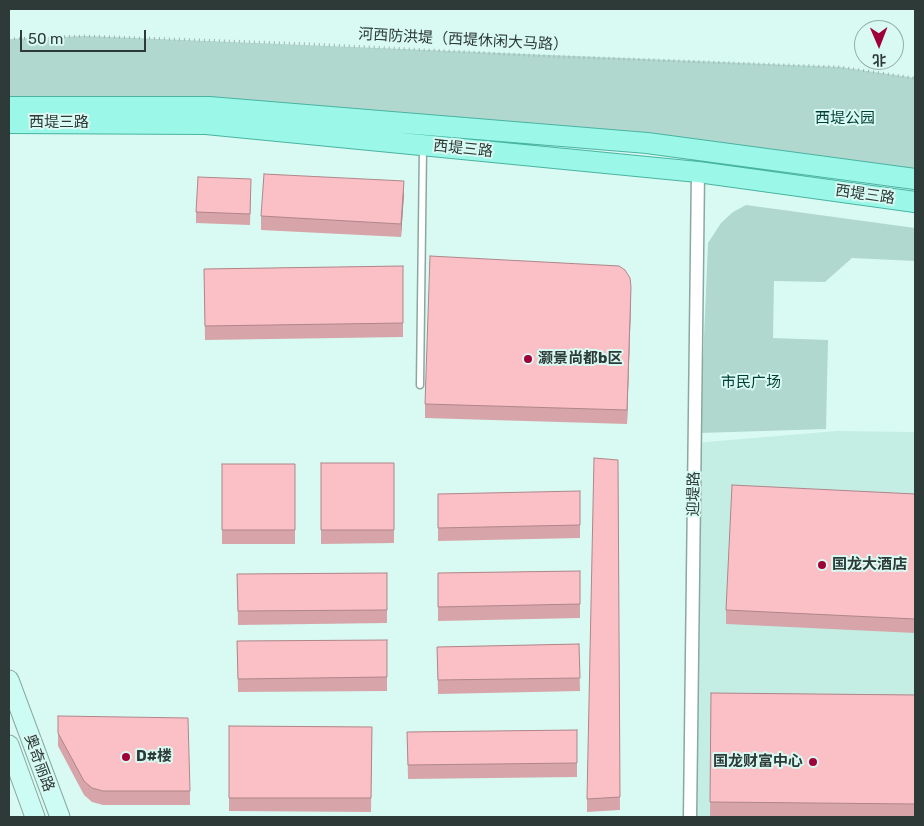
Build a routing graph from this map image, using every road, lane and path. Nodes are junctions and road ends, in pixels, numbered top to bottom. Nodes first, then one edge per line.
1 (9, 38) edge
2 (915, 78) edge
3 (9, 107) edge
4 (9, 123) edge
5 (423, 145) junction
6 (698, 172) junction
7 (915, 179) edge
8 (915, 202) edge
9 (420, 385) dead end
10 (9, 680) edge
11 (9, 745) edge
12 (35, 817) edge
13 (60, 817) edge
14 (690, 817) edge

1 - 2 path, 河西防洪堤（西堤休闲大马路）
3 - 7 main road, 西堤三路
4 - 5 main road, 西堤三路
5 - 6 main road, 西堤三路
5 - 9 lane
6 - 8 main road, 西堤三路
6 - 14 street, 迎堤路
10 - 13 main road, 奥奇丽路
11 - 12 main road, 奥奇丽路

